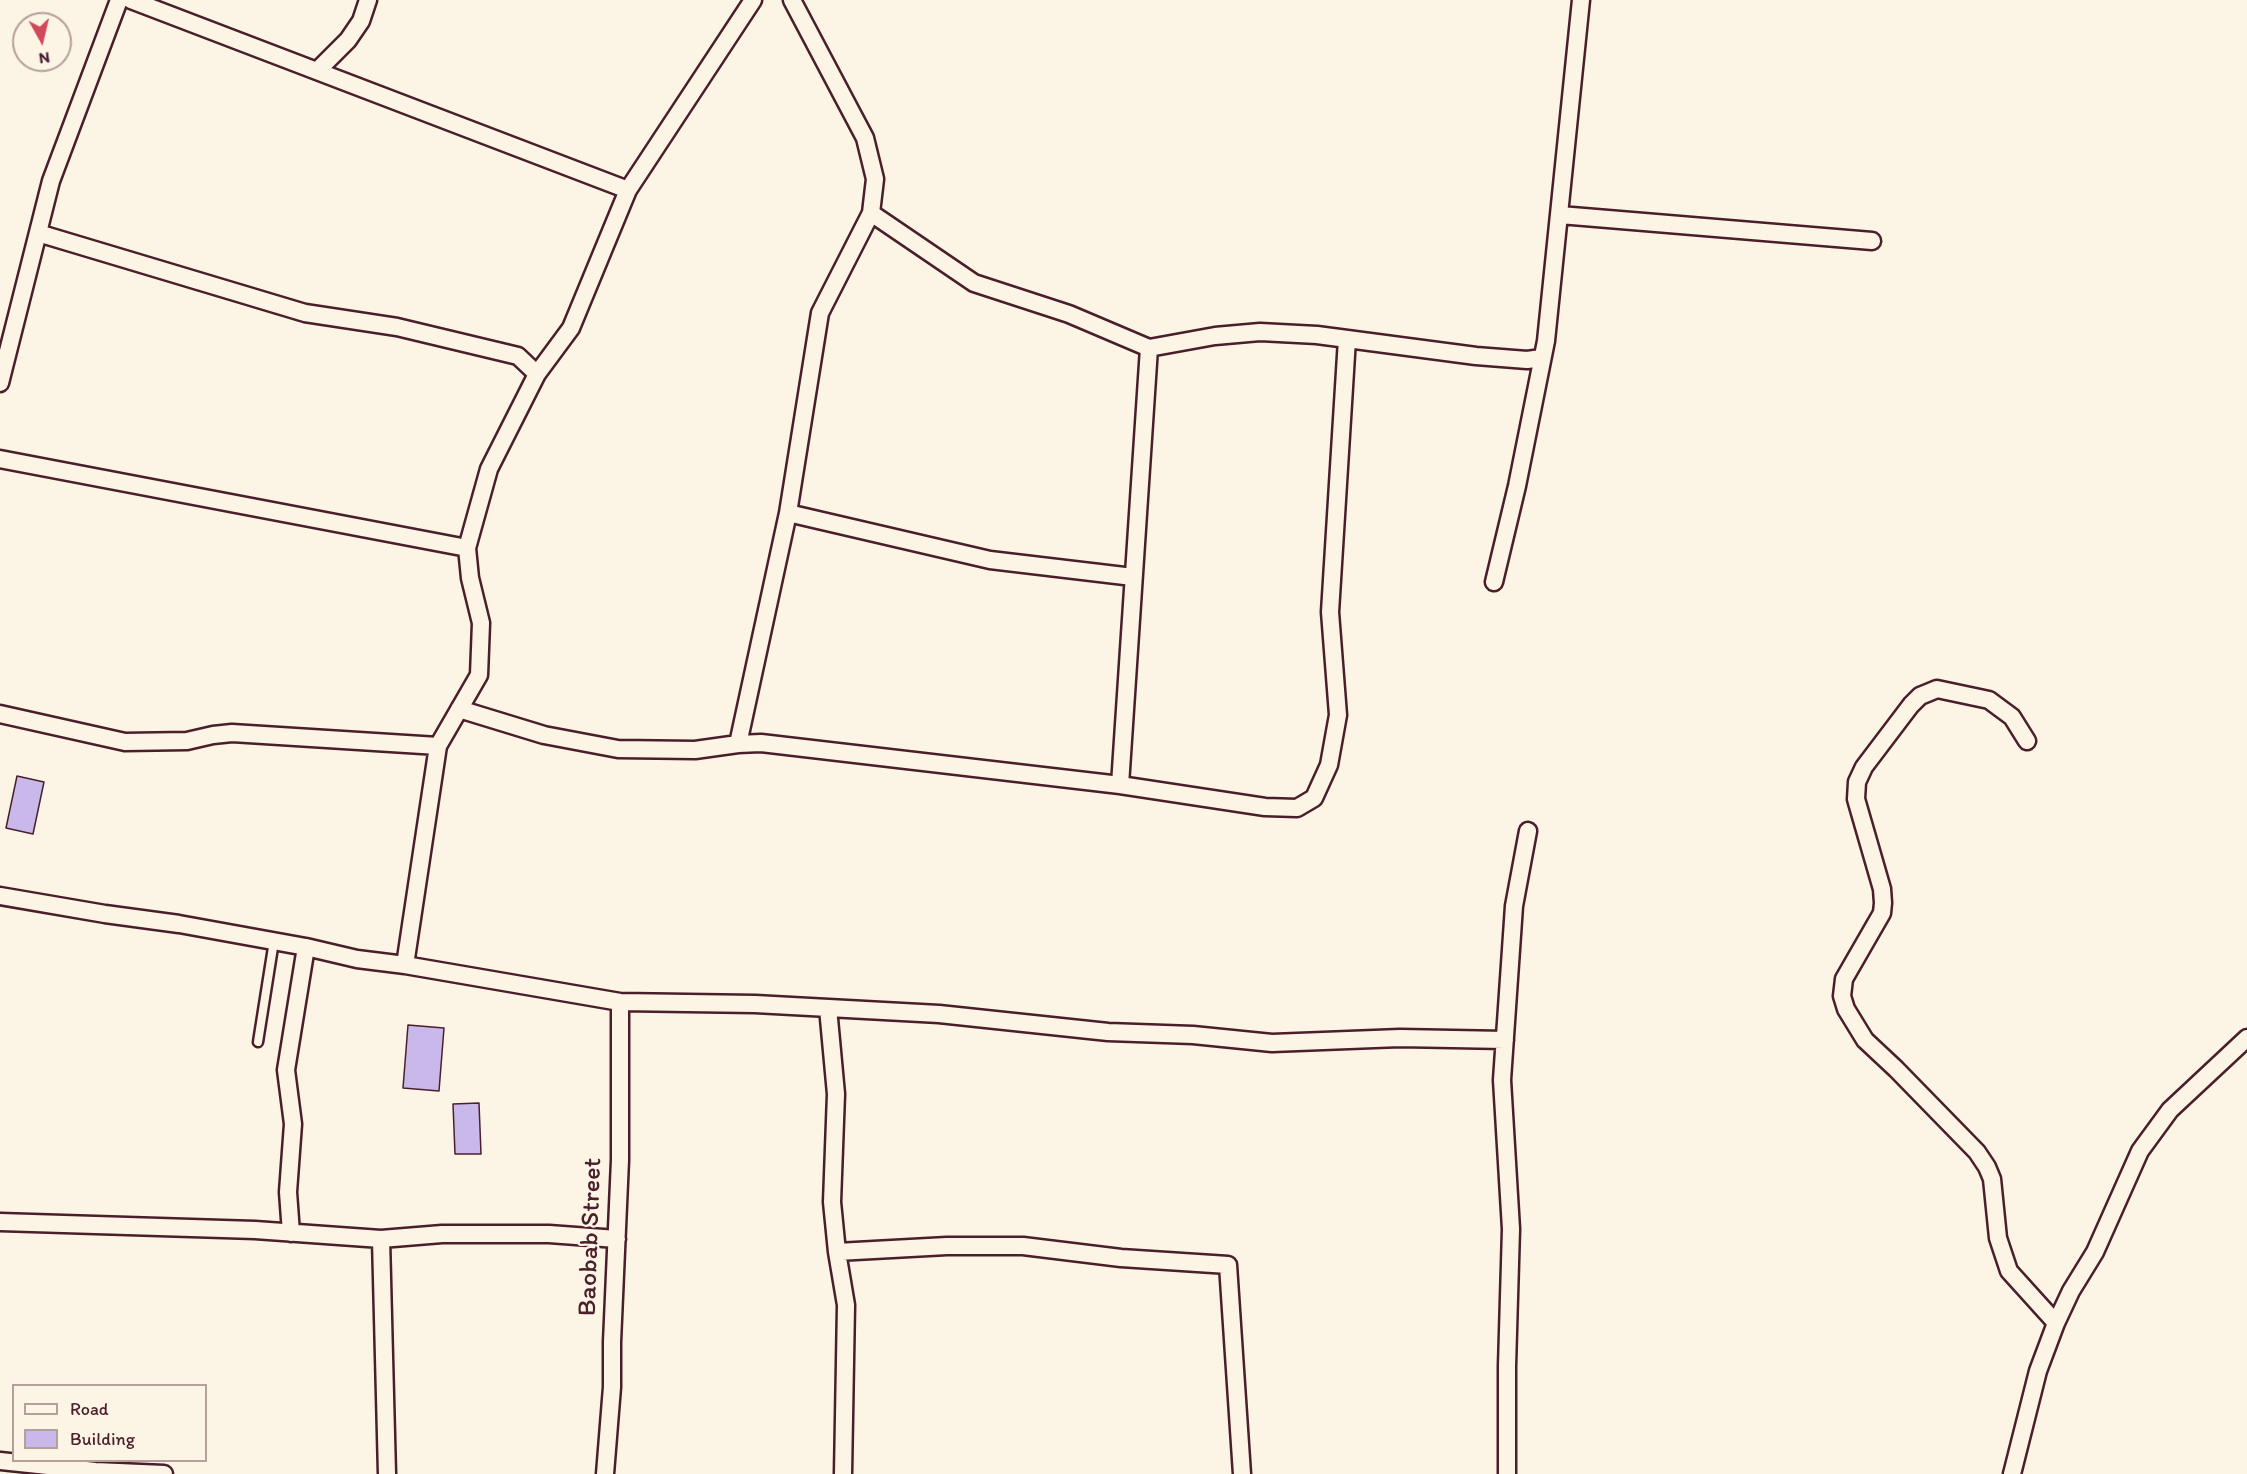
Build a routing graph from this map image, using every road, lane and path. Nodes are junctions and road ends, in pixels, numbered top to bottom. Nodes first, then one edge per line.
1 (119, 0) edge
2 (131, 0) edge
3 (368, 0) edge
4 (753, 0) edge
5 (792, 0) edge
6 (1581, 0) edge
7 (317, 71) junction
8 (628, 190) junction
9 (871, 213) junction
10 (1560, 215) junction
11 (38, 233) junction
12 (1872, 241) dead end
13 (1347, 339) junction
14 (1149, 348) junction
15 (1542, 358) junction
16 (537, 374) junction
17 (0, 383) edge
18 (0, 459) edge
19 (788, 513) junction
20 (467, 548) junction
21 (1133, 577) junction
22 (1494, 582) dead end
23 (459, 709) junction
24 (0, 714) edge
25 (2027, 741) dead end
26 (738, 744) junction
27 (438, 746) junction
28 (1120, 786) junction
29 (1528, 831) dead end
30 (0, 896) edge
31 (274, 941) junction
32 (306, 947) junction
33 (405, 965) junction
34 (620, 1002) junction
35 (828, 1008) junction
36 (2247, 1038) edge
37 (1504, 1040) junction
38 (258, 1042) dead end
39 (0, 1222) edge
40 (291, 1233) junction
41 (381, 1239) junction
42 (617, 1239) junction
43 (837, 1252) junction
44 (2056, 1323) junction
45 (0, 1461) edge
46 (164, 1474) edge
47 (387, 1474) edge
48 (605, 1474) edge
49 (843, 1474) edge
50 (1242, 1474) edge
51 (1507, 1474) edge
52 (2012, 1474) edge

1 - 11 street
2 - 7 street
3 - 7 street
4 - 8 street
5 - 9 street
6 - 10 street
7 - 8 street
8 - 16 street
9 - 14 street
9 - 19 street
10 - 12 street
10 - 15 street
11 - 16 street
11 - 17 street
13 - 14 street
13 - 15 street
13 - 28 street
14 - 21 street
15 - 22 street
16 - 20 street
18 - 20 street
19 - 21 street
19 - 26 street
20 - 23 street
21 - 28 street
23 - 26 street
23 - 27 street
24 - 27 street
25 - 44 street
26 - 28 street
27 - 33 street
29 - 37 street
30 - 31 street
31 - 32 street
31 - 38 lane
32 - 33 street
32 - 40 street
33 - 34 street
34 - 35 street
34 - 42 street, Baobab Street
35 - 37 street
35 - 43 street
36 - 44 street
37 - 51 street
39 - 40 street
40 - 41 street
41 - 42 street
41 - 47 street
42 - 48 street, Baobab Street
43 - 49 street
43 - 50 street
44 - 52 street
45 - 46 street

